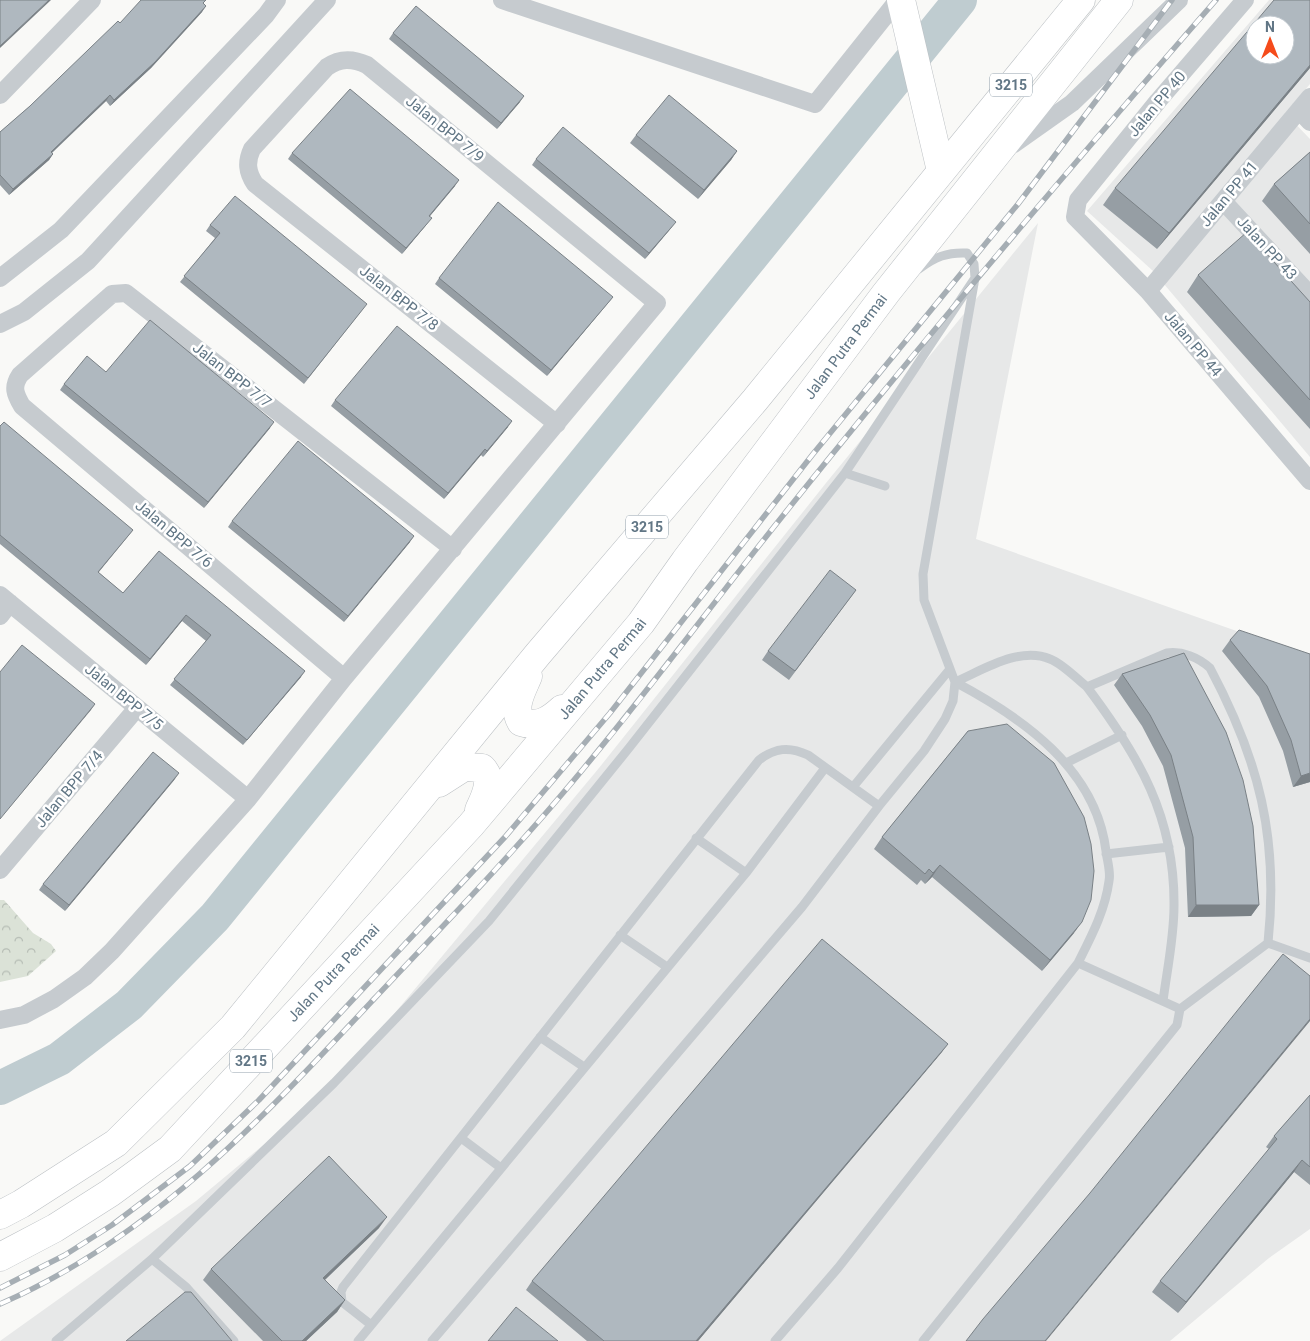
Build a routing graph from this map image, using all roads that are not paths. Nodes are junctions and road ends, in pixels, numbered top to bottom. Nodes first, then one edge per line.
1 (92, 0) edge
2 (278, 0) edge
3 (327, 0) edge
4 (502, 0) edge
5 (1080, 0) edge
6 (1120, 0) edge
7 (1179, 0) edge
8 (1245, 0) edge
9 (902, 7) edge
10 (0, 95) edge
11 (1306, 110) edge
12 (994, 158) junction
13 (247, 168) joint
14 (942, 171) junction
15 (1224, 201) junction
16 (1075, 212) joint
17 (0, 278) edge
18 (975, 278) junction
19 (1148, 291) junction
20 (886, 293) junction
21 (1310, 295) edge
22 (0, 324) edge
23 (14, 384) joint
24 (557, 424) junction
25 (844, 473) junction
26 (1310, 481) edge
27 (885, 486) dead end
28 (453, 549) junction
29 (3, 605) edge
30 (538, 654) junction
31 (950, 669) junction
32 (344, 678) junction
33 (955, 682) junction
34 (590, 685) junction
35 (1087, 687) junction
36 (138, 708) junction
37 (1122, 735) junction
38 (1066, 763) junction
39 (825, 768) junction
40 (853, 787) junction
41 (248, 799) junction
42 (417, 801) junction
43 (879, 806) junction
44 (470, 825) junction
45 (696, 838) junction
46 (1169, 847) junction
47 (1106, 854) junction
48 (0, 870) edge
49 (746, 873) junction
50 (620, 935) junction
51 (1268, 943) junction
52 (1310, 958) edge
53 (1078, 963) junction
54 (667, 967) junction
55 (1163, 1001) junction
56 (1180, 1009) junction
57 (0, 1020) edge
58 (540, 1037) junction
59 (584, 1067) junction
60 (461, 1138) junction
61 (501, 1168) junction
62 (0, 1215) edge
63 (0, 1257) edge
64 (152, 1259) junction
65 (370, 1324) junction
66 (56, 1341) edge
67 (234, 1341) edge
68 (358, 1341) edge
69 (432, 1341) edge
70 (775, 1341) edge
71 (923, 1341) edge

1 - 10 street
2 - 17 street
3 - 22 street
4 - 9 street
5 - 14 main road, 3215
6 - 12 main road, Jalan Putra Permai / 3215
7 - 12 street
8 - 16 street, Jalan PP 40
9 - 14 main road
11 - 15 street, Jalan PP 41
12 - 20 main road, Jalan Putra Permai / 3215
13 - 24 street, Jalan BPP 7/8
13 - 24 street, Jalan BPP 7/9
14 - 30 main road, 3215
15 - 19 street, Jalan PP 41
15 - 21 street, Jalan PP 43
16 - 19 street, Jalan PP 44
18 - 20 lane
18 - 25 lane
18 - 31 lane
19 - 26 street, Jalan PP 44
20 - 34 main road, Jalan Putra Permai / 3215
23 - 28 street, Jalan BPP 7/7
23 - 32 street, Jalan BPP 7/6
24 - 28 street
25 - 27 lane
25 - 64 lane
28 - 32 street
29 - 36 street, Jalan BPP 7/5
30 - 34 main road
30 - 42 main road, 3215
31 - 33 lane
31 - 40 lane
32 - 41 street
33 - 35 lane
33 - 38 lane
33 - 43 lane
34 - 44 main road, Jalan Putra Permai / 3215
35 - 37 lane
35 - 51 lane
36 - 41 street, Jalan BPP 7/5
36 - 48 street, Jalan BPP 7/4
37 - 38 lane
37 - 46 lane
38 - 47 lane
39 - 40 lane
39 - 45 lane
39 - 49 lane
40 - 43 lane
41 - 57 street
42 - 44 main road
42 - 62 main road, 3215
43 - 69 lane
44 - 63 main road, Jalan Putra Permai / 3215
45 - 49 lane
45 - 50 lane
46 - 47 lane
46 - 55 lane
47 - 53 lane
49 - 54 lane
50 - 54 lane
50 - 58 lane
51 - 52 lane
51 - 56 lane
53 - 55 lane
53 - 70 lane
54 - 59 lane
55 - 56 lane
56 - 71 lane
58 - 59 lane
58 - 60 lane
59 - 61 lane
60 - 61 lane
60 - 65 lane
61 - 65 lane
64 - 66 lane
64 - 67 lane
65 - 68 lane

